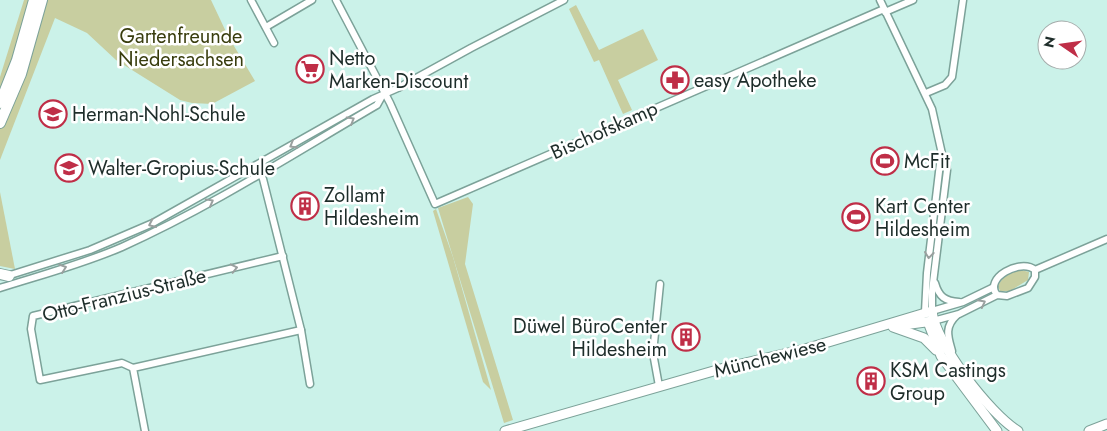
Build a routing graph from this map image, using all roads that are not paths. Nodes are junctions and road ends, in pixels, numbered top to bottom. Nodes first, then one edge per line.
1 (34, 0) edge
2 (42, 0) edge
3 (251, 0) edge
4 (312, 0) edge
5 (336, 0) edge
6 (880, 0) edge
7 (913, 0) edge
8 (964, 0) edge
9 (560, 1) edge
10 (885, 10) junction
11 (266, 27) junction
12 (274, 43) dead end
13 (926, 93) junction
14 (384, 95) junction
15 (0, 103) edge
16 (0, 124) edge
17 (942, 154) junction
18 (256, 166) junction
19 (260, 173) junction
20 (1107, 239) edge
21 (283, 256) junction
22 (1035, 270) junction
23 (3, 276) edge
24 (934, 279) junction
25 (660, 284) dead end
26 (994, 287) junction
27 (0, 288) edge
28 (998, 294) junction
29 (963, 302) junction
30 (959, 314) junction
31 (930, 316) junction
32 (893, 327) junction
33 (880, 328) junction
34 (302, 330) junction
35 (942, 356) junction
36 (954, 360) junction
37 (133, 368) junction
38 (310, 384) dead end
39 (659, 386) junction
40 (1107, 424) edge
41 (509, 430) edge
42 (145, 431) edge
43 (998, 431) edge
44 (1018, 431) edge
45 (1089, 431) edge

1 - 15 highway
2 - 16 highway
3 - 11 street
4 - 11 street
5 - 14 street
6 - 10 street
7 - 10 street, Bischofskamp
8 - 13 street
9 - 14 street
10 - 13 street
10 - 14 street, Bischofskamp
11 - 12 street
13 - 17 street
14 -> 18 street
19 -> 14 street
17 - 24 street
17 -> 31 street
18 - 19 street
18 -> 23 street
19 - 21 street
27 -> 19 street
20 - 22 street
21 - 34 street
37 -> 21 street, Otto-Franzius-Straße
22 - 26 street
22 - 28 street
24 - 29 street
24 - 31 street
25 - 39 street
26 - 28 street
26 - 29 street
30 -> 28 street
29 - 31 street
30 - 31 street
30 - 36 street
31 - 32 main road, Münchewiese
31 - 33 main road, Münchewiese
31 - 35 main road
31 - 36 main road
32 - 33 main road, Münchewiese
32 - 35 main road, Münchewiese
33 - 39 main road, Münchewiese
34 - 37 street
34 - 38 street
35 - 43 main road
36 - 44 main road
37 - 42 street
39 - 41 main road, Münchewiese
40 - 45 main road

